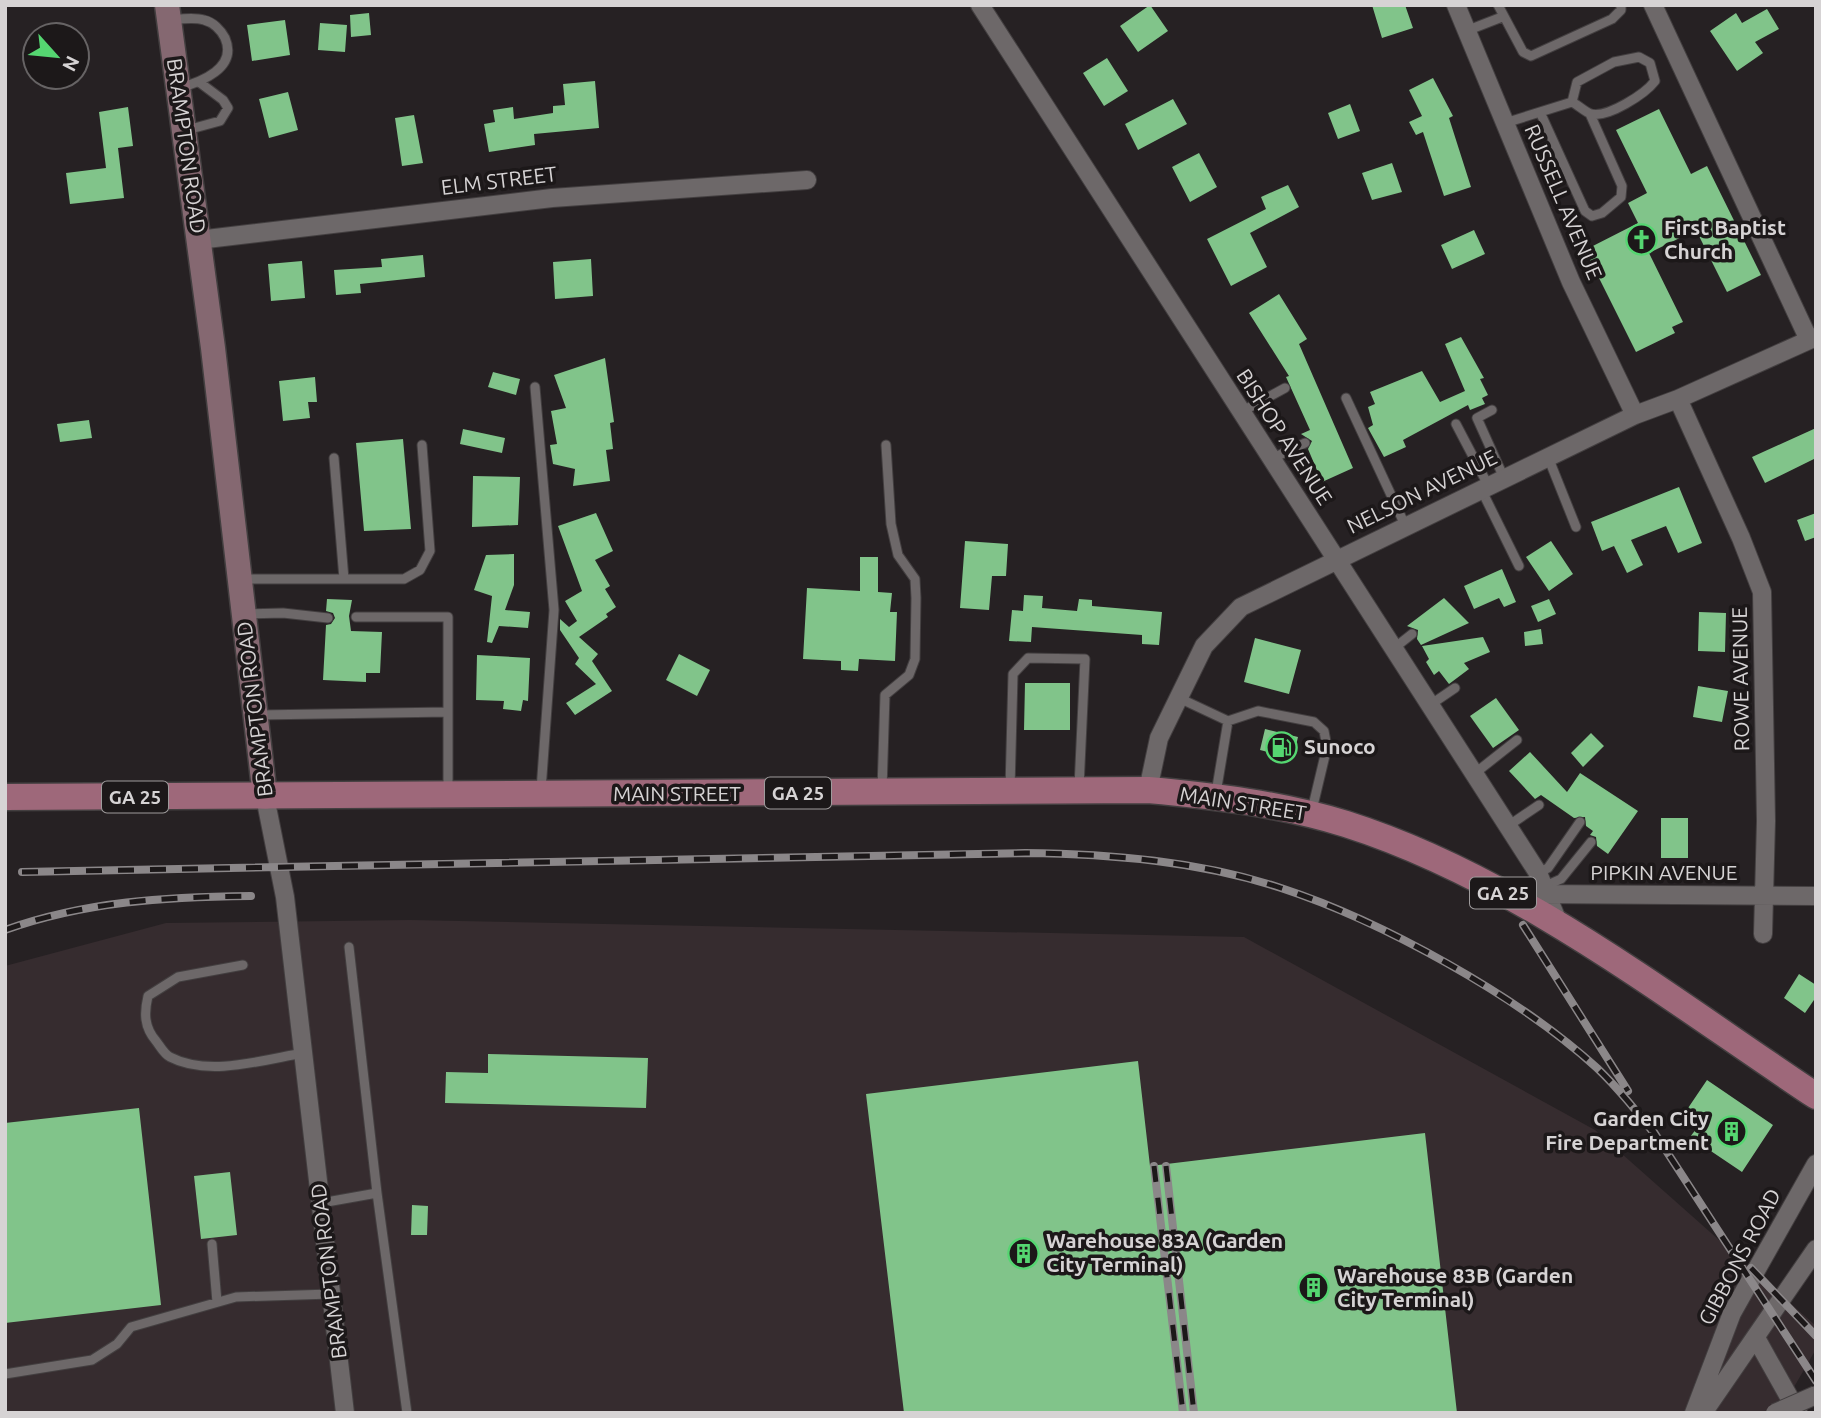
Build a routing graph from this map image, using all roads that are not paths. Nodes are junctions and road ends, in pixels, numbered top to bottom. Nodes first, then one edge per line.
1 (980, 5) edge
2 (1456, 5) edge
3 (1498, 5) edge
4 (1621, 5) edge
5 (1653, 5) edge
6 (168, 13) edge
7 (1502, 17) junction
8 (1466, 31) junction
9 (189, 85) junction
10 (1572, 102) junction
11 (1540, 112) junction
12 (1590, 114) junction
13 (1505, 123) junction
14 (185, 130) junction
15 (807, 180) dead end
16 (198, 240) junction
17 (1813, 338) edge
18 (535, 387) dead end
19 (1285, 388) dead end
20 (1346, 398) dead end
21 (1678, 400) junction
22 (1492, 410) dead end
23 (1241, 412) junction
24 (1634, 415) junction
25 (1456, 424) dead end
26 (1305, 443) dead end
27 (422, 445) dead end
28 (886, 445) dead end
29 (1548, 457) junction
30 (334, 458) dead end
31 (1271, 459) junction
32 (1491, 484) junction
33 (1405, 525) junction
34 (1576, 527) dead end
35 (1335, 559) junction
36 (1519, 566) dead end
37 (240, 579) junction
38 (344, 579) junction
39 (244, 614) junction
40 (356, 617) dead end
41 (328, 618) dead end
42 (1412, 634) dead end
43 (1393, 649) junction
44 (1455, 688) dead end
45 (1179, 698) junction
46 (1430, 705) junction
47 (448, 712) junction
48 (256, 716) junction
49 (1228, 721) junction
50 (1517, 740) dead end
51 (1474, 774) junction
52 (1148, 790) junction
53 (1010, 791) junction
54 (1079, 791) junction
55 (882, 792) junction
56 (540, 795) junction
57 (448, 796) junction
58 (5, 797) edge
59 (265, 797) junction
60 (1215, 797) junction
61 (1539, 805) dead end
62 (1311, 814) junction
63 (1580, 822) dead end
64 (1508, 826) junction
65 (1591, 842) dead end
66 (1543, 885) junction
67 (1500, 891) junction
68 (1766, 895) junction
69 (1816, 896) edge
70 (1560, 926) junction
71 (1763, 934) dead end
72 (349, 947) dead end
73 (243, 965) dead end
74 (303, 1053) junction
75 (1816, 1096) edge
76 (1816, 1164) edge
77 (377, 1193) junction
78 (321, 1203) junction
79 (212, 1244) dead end
80 (1816, 1249) edge
81 (331, 1294) junction
82 (217, 1302) junction
83 (1756, 1338) junction
84 (5, 1374) edge
85 (1816, 1395) edge
86 (345, 1413) edge
87 (407, 1413) edge
88 (1694, 1413) edge
89 (1703, 1413) edge
90 (1775, 1413) edge
91 (1798, 1413) edge

1 - 23 street, BISHOP AVENUE
2 - 8 street, RUSSELL AVENUE
3 - 7 lane
4 - 7 lane
5 - 17 street
6 - 9 main road, BRAMPTON ROAD
6 - 9 lane
7 - 8 lane
8 - 13 street, RUSSELL AVENUE
9 - 14 main road, BRAMPTON ROAD
9 - 14 lane
10 - 11 lane
10 - 12 lane
10 - 12 lane
11 - 12 lane
11 - 13 lane
13 - 24 street, RUSSELL AVENUE
14 - 16 main road, BRAMPTON ROAD
15 - 16 street, ELM STREET
16 - 37 main road, BRAMPTON ROAD
17 - 21 street, NELSON AVENUE
18 - 56 lane
19 - 23 lane
20 - 33 lane
21 - 24 street, NELSON AVENUE
21 - 68 street, ROWE AVENUE
22 - 32 lane
23 - 31 street, BISHOP AVENUE
24 - 29 street, NELSON AVENUE
25 - 32 lane
26 - 31 lane
27 - 38 lane
28 - 55 lane
29 - 32 street, NELSON AVENUE
29 - 34 lane
30 - 38 lane
31 - 35 street, BISHOP AVENUE
32 - 33 street, NELSON AVENUE
32 - 36 lane
33 - 35 street, NELSON AVENUE
35 - 43 street, BISHOP AVENUE
35 - 45 street, NELSON AVENUE
37 - 38 lane
37 - 39 main road, BRAMPTON ROAD
39 - 41 lane
39 - 48 main road, BRAMPTON ROAD
40 - 47 lane
42 - 43 lane
43 - 46 street, BISHOP AVENUE
44 - 46 lane
45 - 49 lane
45 - 52 street, NELSON AVENUE
46 - 51 street, BISHOP AVENUE
47 - 48 lane
47 - 57 lane
48 - 59 main road, BRAMPTON ROAD
49 - 60 lane
49 - 62 lane
50 - 51 lane
51 - 64 street, BISHOP AVENUE
52 - 54 main road, MAIN STREET / GA 25
52 - 60 main road, MAIN STREET / GA 25
53 - 54 main road, MAIN STREET / GA 25
53 - 54 lane
53 - 55 main road, MAIN STREET / GA 25
55 - 56 main road, MAIN STREET / GA 25
56 - 57 main road, MAIN STREET / GA 25
57 - 59 main road, MAIN STREET / GA 25
58 - 59 main road, MAIN STREET / GA 25
59 - 74 street, BRAMPTON ROAD
60 - 62 main road, MAIN STREET / GA 25
61 - 64 lane
62 - 67 main road, MAIN STREET / GA 25
63 - 66 lane
64 - 66 street, BISHOP AVENUE
65 - 66 lane
66 - 67 street, MAIN STREET
66 - 68 street, PIPKIN AVENUE
66 - 70 street
67 - 70 main road, MAIN STREET / GA 25
68 - 69 street, PIPKIN AVENUE
68 - 71 street, ROWE AVENUE
70 - 75 main road, MAIN STREET / GA 25
72 - 77 lane
73 - 74 lane
74 - 78 street, BRAMPTON ROAD
76 - 88 street, GIBBONS ROAD
77 - 78 lane
77 - 87 lane
78 - 81 street, BRAMPTON ROAD
79 - 82 lane
80 - 83 street
81 - 82 lane
81 - 86 street, BRAMPTON ROAD
82 - 84 lane
83 - 89 street
83 - 91 street
85 - 90 street, bridge

